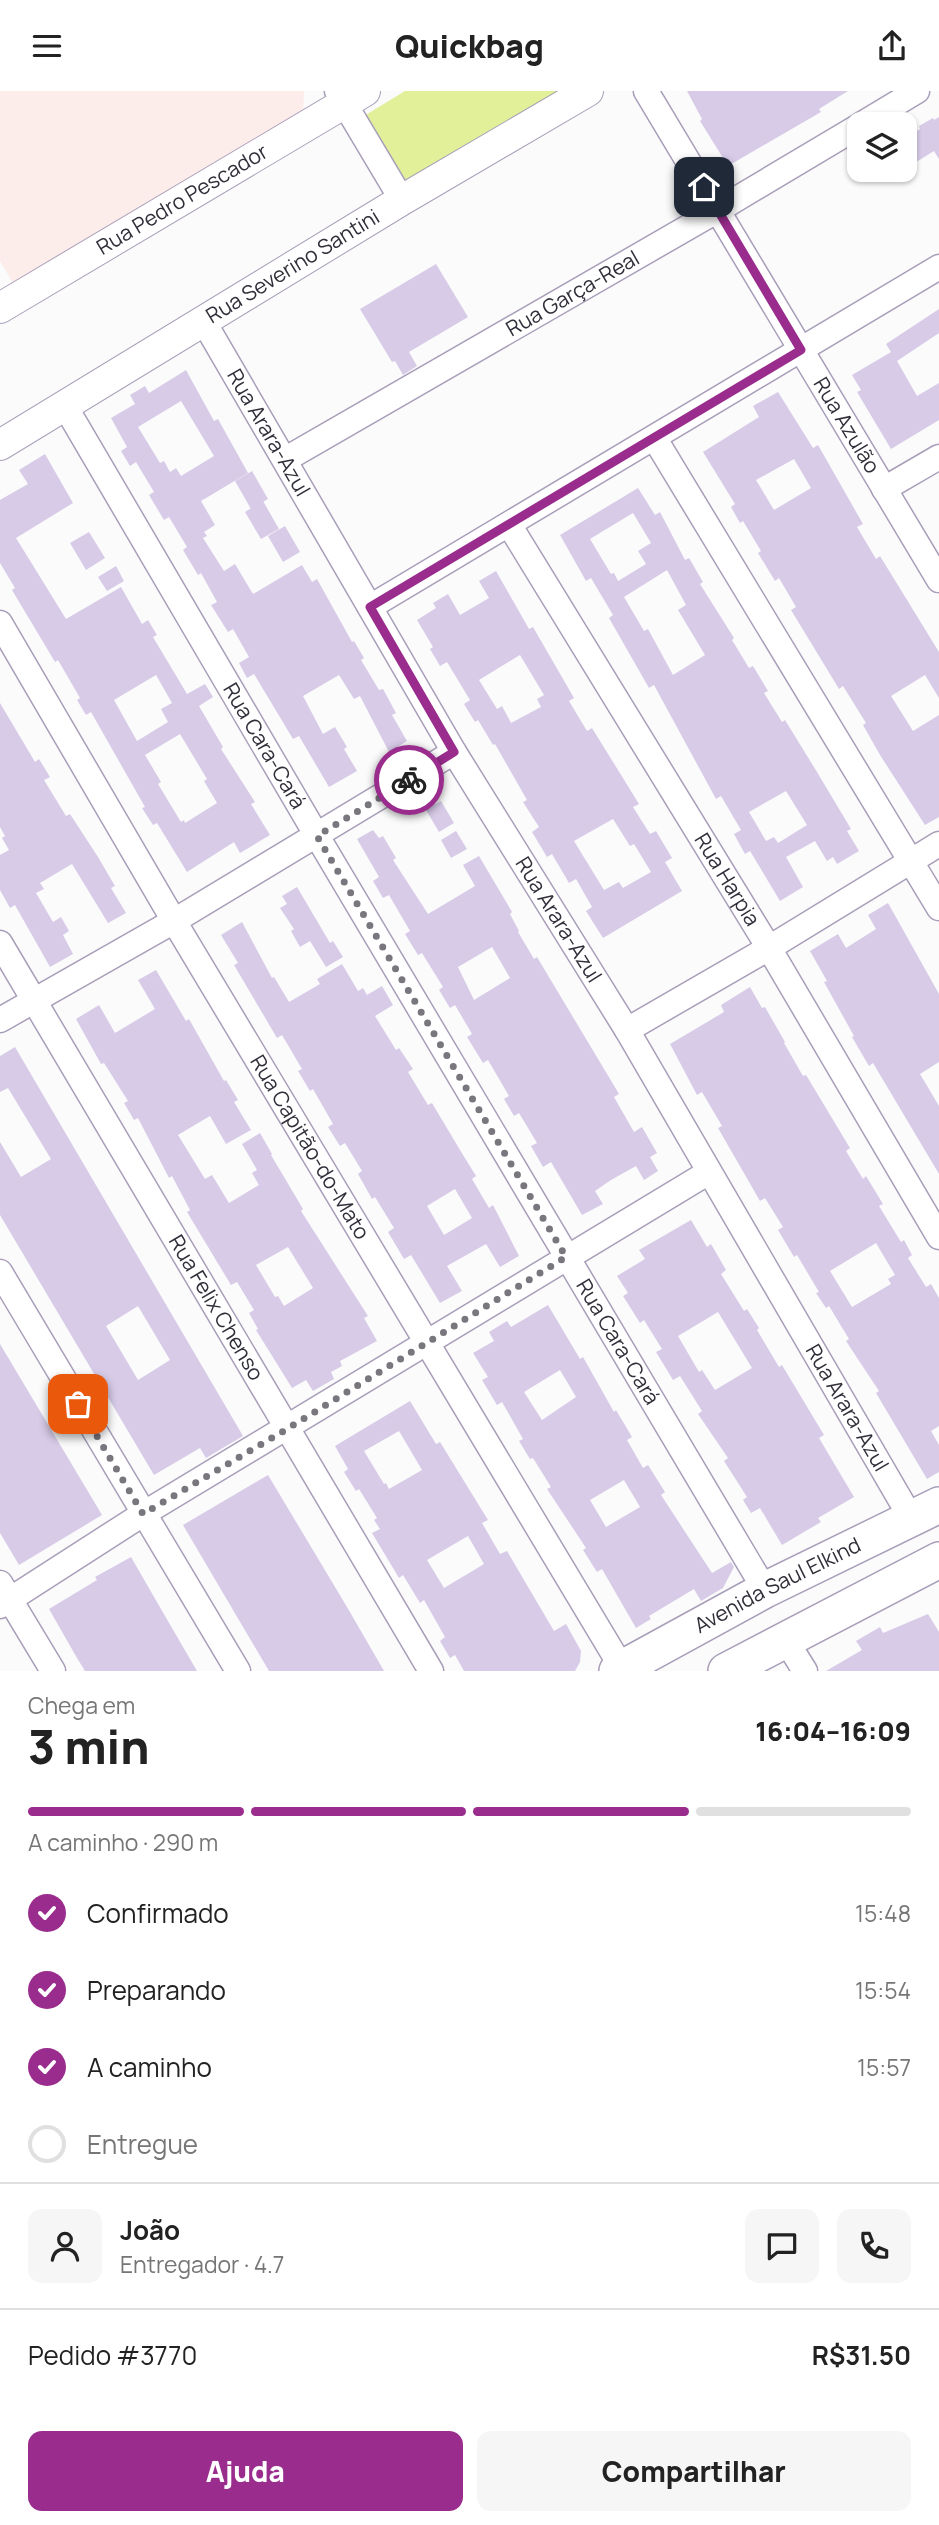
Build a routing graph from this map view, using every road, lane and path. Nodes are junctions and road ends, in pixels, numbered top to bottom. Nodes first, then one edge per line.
1 (588, 91) edge
2 (646, 91) edge
3 (917, 91) edge
4 (349, 95) edge
5 (882, 112) edge
6 (847, 133) edge
7 (402, 200) junction
8 (718, 211) junction
9 (939, 267) edge
10 (0, 309) edge
11 (204, 322) junction
12 (801, 350) junction
13 (65, 405) junction
14 (655, 439) junction
15 (0, 445) edge
16 (939, 457) edge
17 (286, 459) junction
18 (884, 489) junction
19 (510, 526) junction
20 (939, 580) edge
21 (370, 607) junction
22 (0, 623) edge
23 (454, 752) junction
24 (317, 836) junction
25 (939, 844) edge
26 (911, 861) junction
27 (939, 908) edge
28 (174, 921) junction
29 (0, 943) edge
30 (769, 949) junction
31 (34, 1000) junction
32 (0, 1020) edge
33 (627, 1030) junction
34 (709, 1172) junction
35 (939, 1237) edge
36 (566, 1257) junction
37 (0, 1272) edge
38 (426, 1343) junction
39 (287, 1429) junction
40 (925, 1511) edge
41 (143, 1514) junction
42 (939, 1560) edge
43 (765, 1590) junction
44 (3, 1596) edge
45 (785, 1639) junction
46 (620, 1670) edge
47 (53, 1671) edge
48 (238, 1671) edge
49 (431, 1671) edge
50 (726, 1671) edge
51 (805, 1671) edge

1 - 7 street, Rua Severino Santini
2 - 8 street, Rua Azulão
3 - 5 street, Rua Garça-Real
4 - 7 street
4 - 10 street, Rua Pedro Pescador
6 - 8 street, Rua Garça-Real
7 - 11 street, Rua Severino Santini
8 - 12 street, Rua Azulão
8 - 17 street, Rua Garça-Real
9 - 12 street
11 - 13 street, Rua Severino Santini
11 - 17 street, Rua Arara-Azul
12 - 14 street
12 - 18 street, Rua Azulão
13 - 15 street, Rua Severino Santini
13 - 24 street, Rua Cara-Cará
14 - 19 street
14 - 26 street
16 - 18 street
17 - 21 street, Rua Arara-Azul
18 - 20 street, Rua Azulão
19 - 21 street
19 - 30 street, Rua Harpia
21 - 23 street, Rua Arara-Azul
22 - 28 street, Rua Capitão-do-Mato
23 - 24 street
23 - 33 street, Rua Arara-Azul
24 - 28 street
24 - 36 street, Rua Cara-Cará
25 - 26 street
26 - 27 street
26 - 30 street
28 - 31 street
28 - 38 street, Rua Capitão-do-Mato
29 - 31 street, Rua Felix Chenso
30 - 33 street
30 - 35 street, Rua Harpia
31 - 32 street
31 - 39 street, Rua Felix Chenso
33 - 34 street, Rua Arara-Azul
34 - 36 street
34 - 40 street, Rua Arara-Azul
36 - 38 street
36 - 43 street, Rua Cara-Cará
37 - 41 street
38 - 39 street
38 - 46 street, Rua Capitão-do-Mato
39 - 41 street
39 - 49 street, Rua Felix Chenso
40 - 43 main road, Avenida Saul Elkind
41 - 44 street
41 - 48 street
42 - 45 main road
43 - 46 main road, Avenida Saul Elkind
44 - 47 street
45 - 50 main road
45 - 51 street

